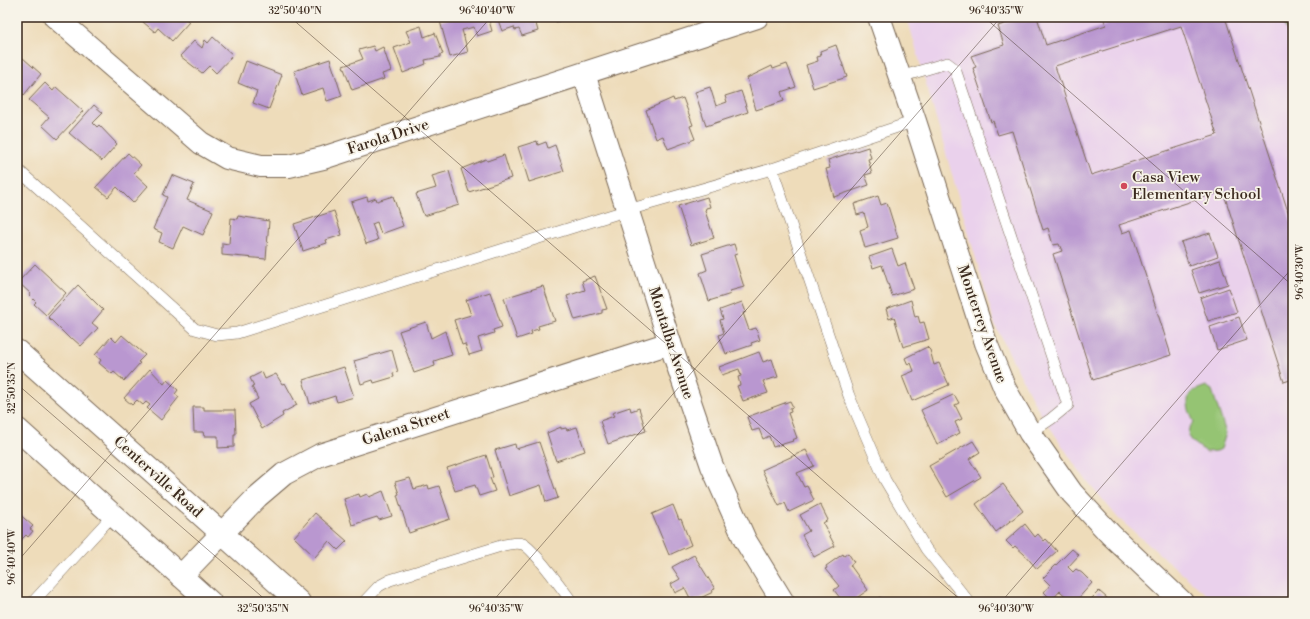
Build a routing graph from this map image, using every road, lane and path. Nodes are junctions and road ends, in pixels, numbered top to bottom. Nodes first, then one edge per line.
1 (757, 17) edge
2 (879, 17) edge
3 (66, 20) edge
4 (584, 74) junction
5 (900, 78) junction
6 (915, 121) junction
7 (17, 169) edge
8 (772, 169) junction
9 (628, 210) junction
10 (670, 343) junction
11 (17, 351) edge
12 (17, 429) edge
13 (1030, 433) junction
14 (113, 515) junction
15 (222, 534) junction
16 (181, 576) junction
17 (1172, 599) edge
18 (204, 600) edge
19 (33, 602) edge
20 (299, 602) edge
21 (364, 602) edge
22 (572, 602) edge
23 (783, 602) edge
24 (969, 602) edge

1 - 4 street, Farola Drive
2 - 5 street, Monterrey Avenue
3 - 4 street, Farola Drive
4 - 9 street, Montalba Avenue
5 - 6 street, Monterrey Avenue
5 - 13 lane
6 - 8 lane
6 - 13 street, Monterrey Avenue
7 - 9 lane
8 - 9 lane
8 - 24 lane
9 - 10 street, Montalba Avenue
10 - 15 street, Galena Street
10 - 23 street, Montalba Avenue
11 - 15 street, Centerville Road
12 - 14 street
13 - 17 street, Monterrey Avenue
14 - 16 street
14 - 19 lane
15 - 16 street, Galena Street
15 - 20 street, Centerville Road
16 - 18 street
21 - 22 lane

